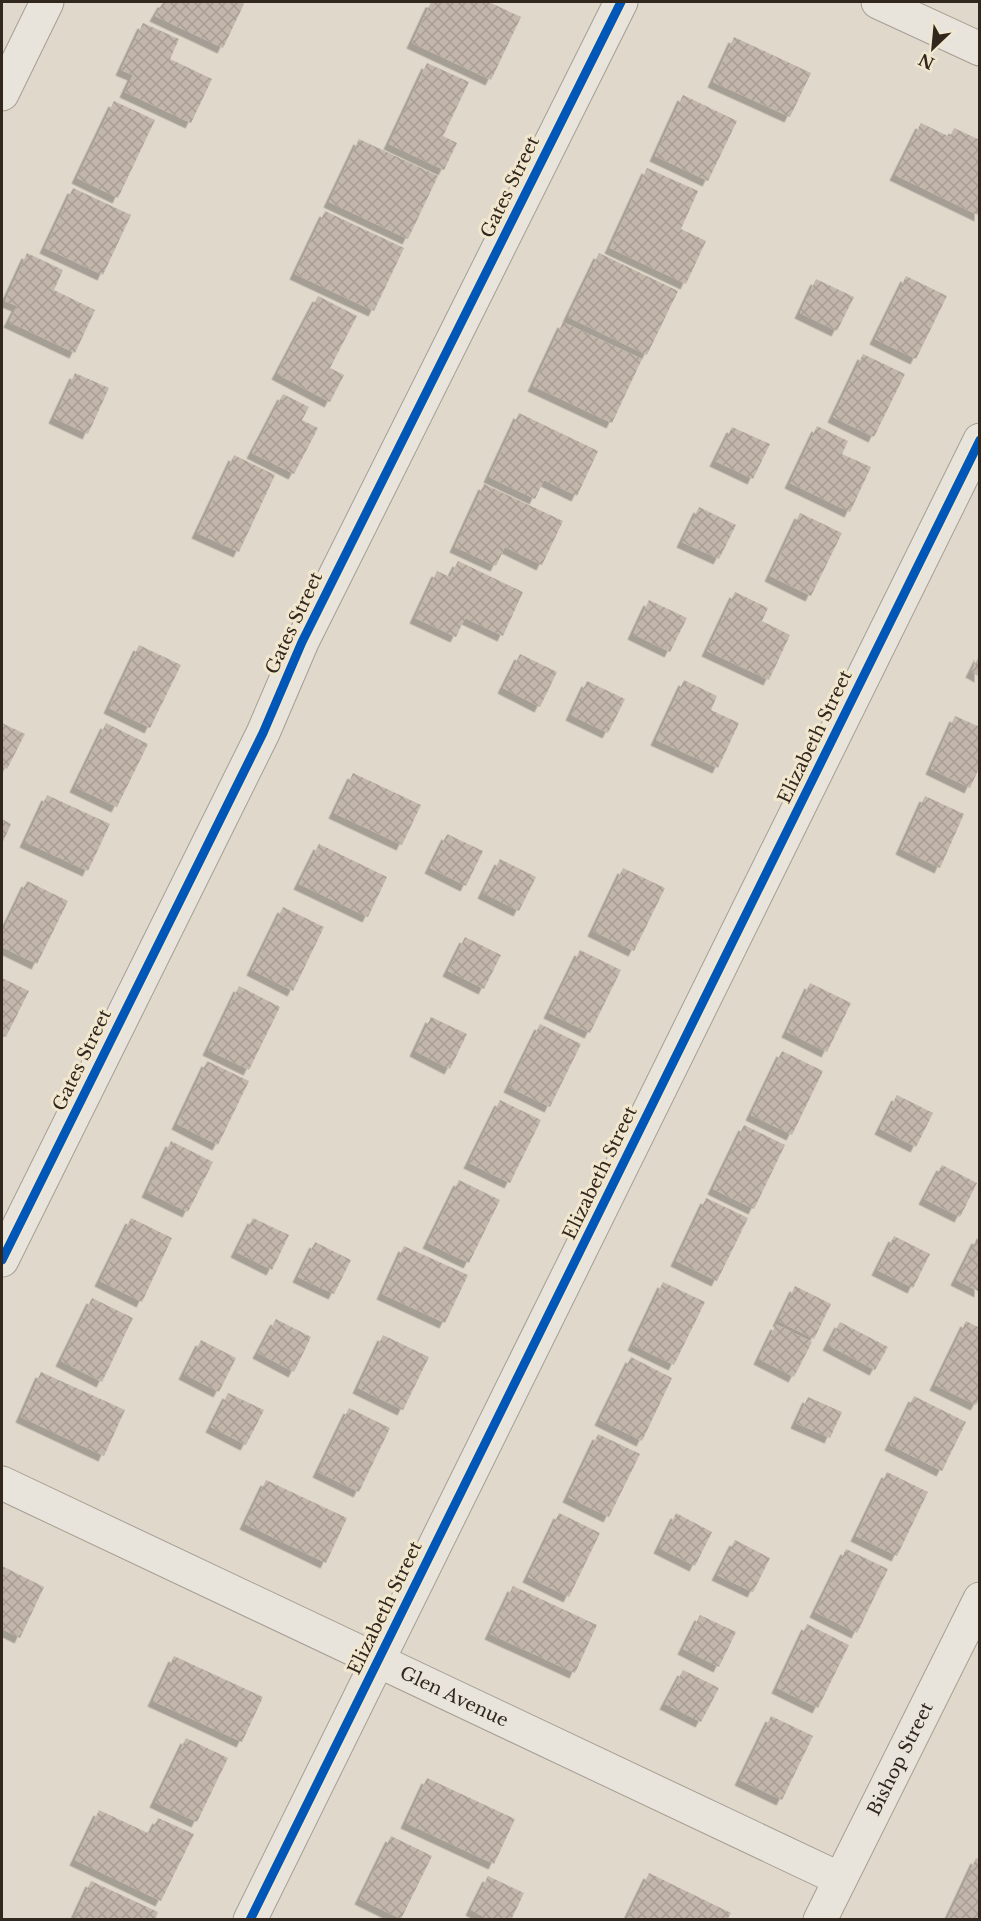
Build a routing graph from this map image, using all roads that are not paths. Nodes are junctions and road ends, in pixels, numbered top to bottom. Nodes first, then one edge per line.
1 (47, 2) edge
2 (621, 2) edge
3 (878, 2) edge
4 (980, 49) edge
5 (2, 94) edge
6 (980, 440) edge
7 (2, 1260) edge
8 (2, 1483) edge
9 (980, 1599) edge
10 (377, 1661) junction
11 (840, 1879) junction
12 (250, 1920) edge
13 (820, 1920) edge

1 - 5 street
2 - 7 street, Gates Street
3 - 4 street
6 - 10 street, Elizabeth Street
8 - 10 street, Glen Avenue
9 - 11 street, Bishop Street
10 - 11 street, Glen Avenue
10 - 12 street, Elizabeth Street
11 - 13 street, Bishop Street

